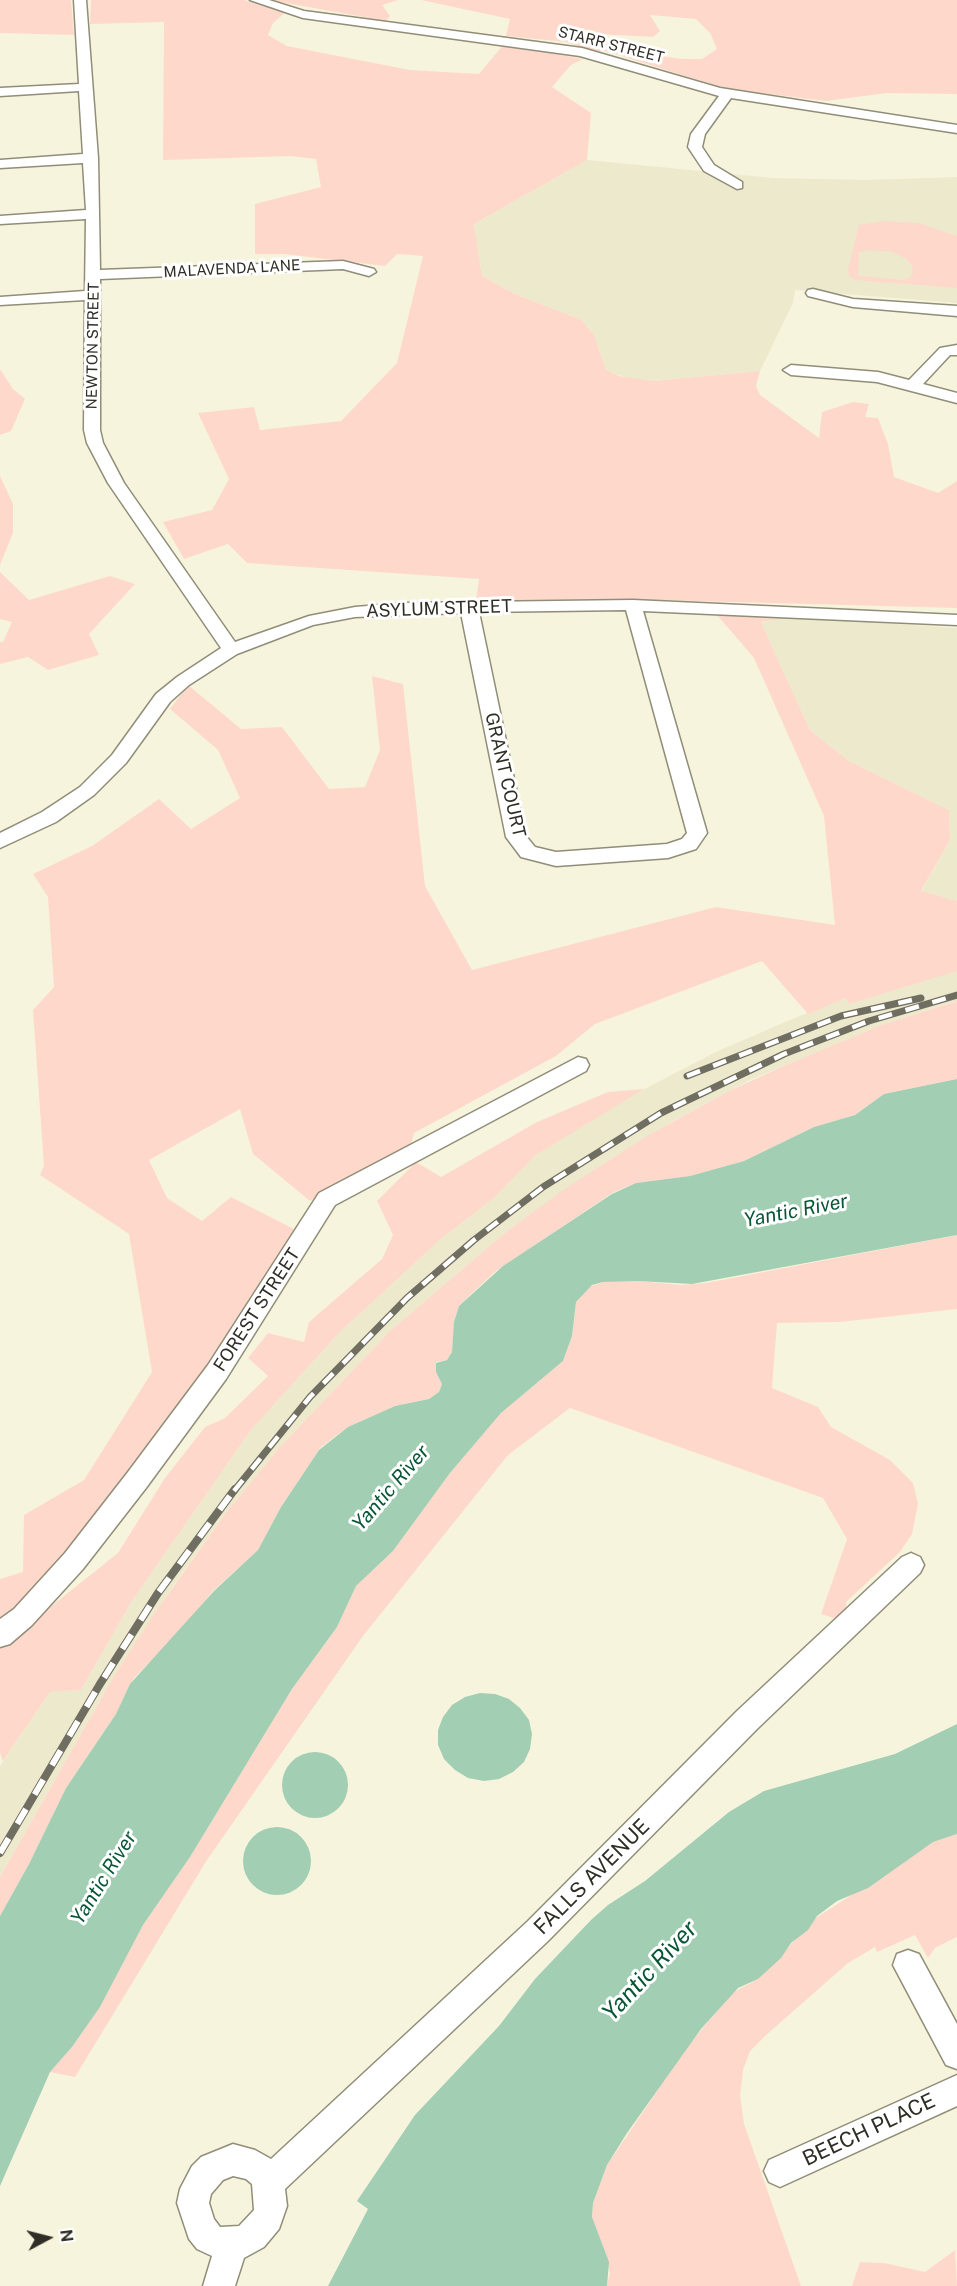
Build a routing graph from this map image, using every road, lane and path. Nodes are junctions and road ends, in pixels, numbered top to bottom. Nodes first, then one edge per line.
1 (80, 0) edge
2 (256, 0) edge
3 (86, 87) junction
4 (0, 92) edge
5 (728, 93) junction
6 (957, 129) edge
7 (91, 158) junction
8 (0, 164) edge
9 (737, 185) dead end
10 (93, 214) junction
11 (0, 220) edge
12 (369, 272) dead end
13 (94, 275) junction
14 (813, 293) dead end
15 (94, 295) junction
16 (0, 302) edge
17 (957, 311) edge
18 (957, 350) edge
19 (791, 370) dead end
20 (913, 386) junction
21 (957, 398) edge
22 (633, 605) junction
23 (469, 607) junction
24 (957, 620) edge
25 (231, 650) junction
26 (2, 837) edge
27 (578, 1065) dead end
28 (911, 1565) dead end
29 (0, 1635) edge
30 (908, 1965) dead end
31 (957, 2054) edge
32 (957, 2090) edge
33 (780, 2171) dead end
34 (269, 2183) junction
35 (232, 2244) junction
36 (219, 2286) edge

1 - 3 street, NEWTON STREET
2 - 5 street, STARR STREET
3 - 4 street
3 - 7 street, NEWTON STREET
5 - 6 street, STARR STREET
5 - 9 street
7 - 8 street
7 - 10 street, NEWTON STREET
10 - 11 street
10 - 13 street, NEWTON STREET
12 - 13 street, MALAVENDA LANE
13 - 15 street, NEWTON STREET
14 - 17 street
15 - 16 street
15 - 25 street, NEWTON STREET
18 - 20 street
19 - 20 street
20 - 21 street
22 - 23 street, ASYLUM STREET
22 - 23 street, GRANT COURT
22 - 24 street, ASYLUM STREET
23 - 25 street, ASYLUM STREET
25 - 26 street, ASYLUM STREET
27 - 29 street, FOREST STREET
28 - 34 street, FALLS AVENUE
30 - 31 street
32 - 33 street, BEECH PLACE
34 - 35 street
34 - 35 street
35 - 36 street

